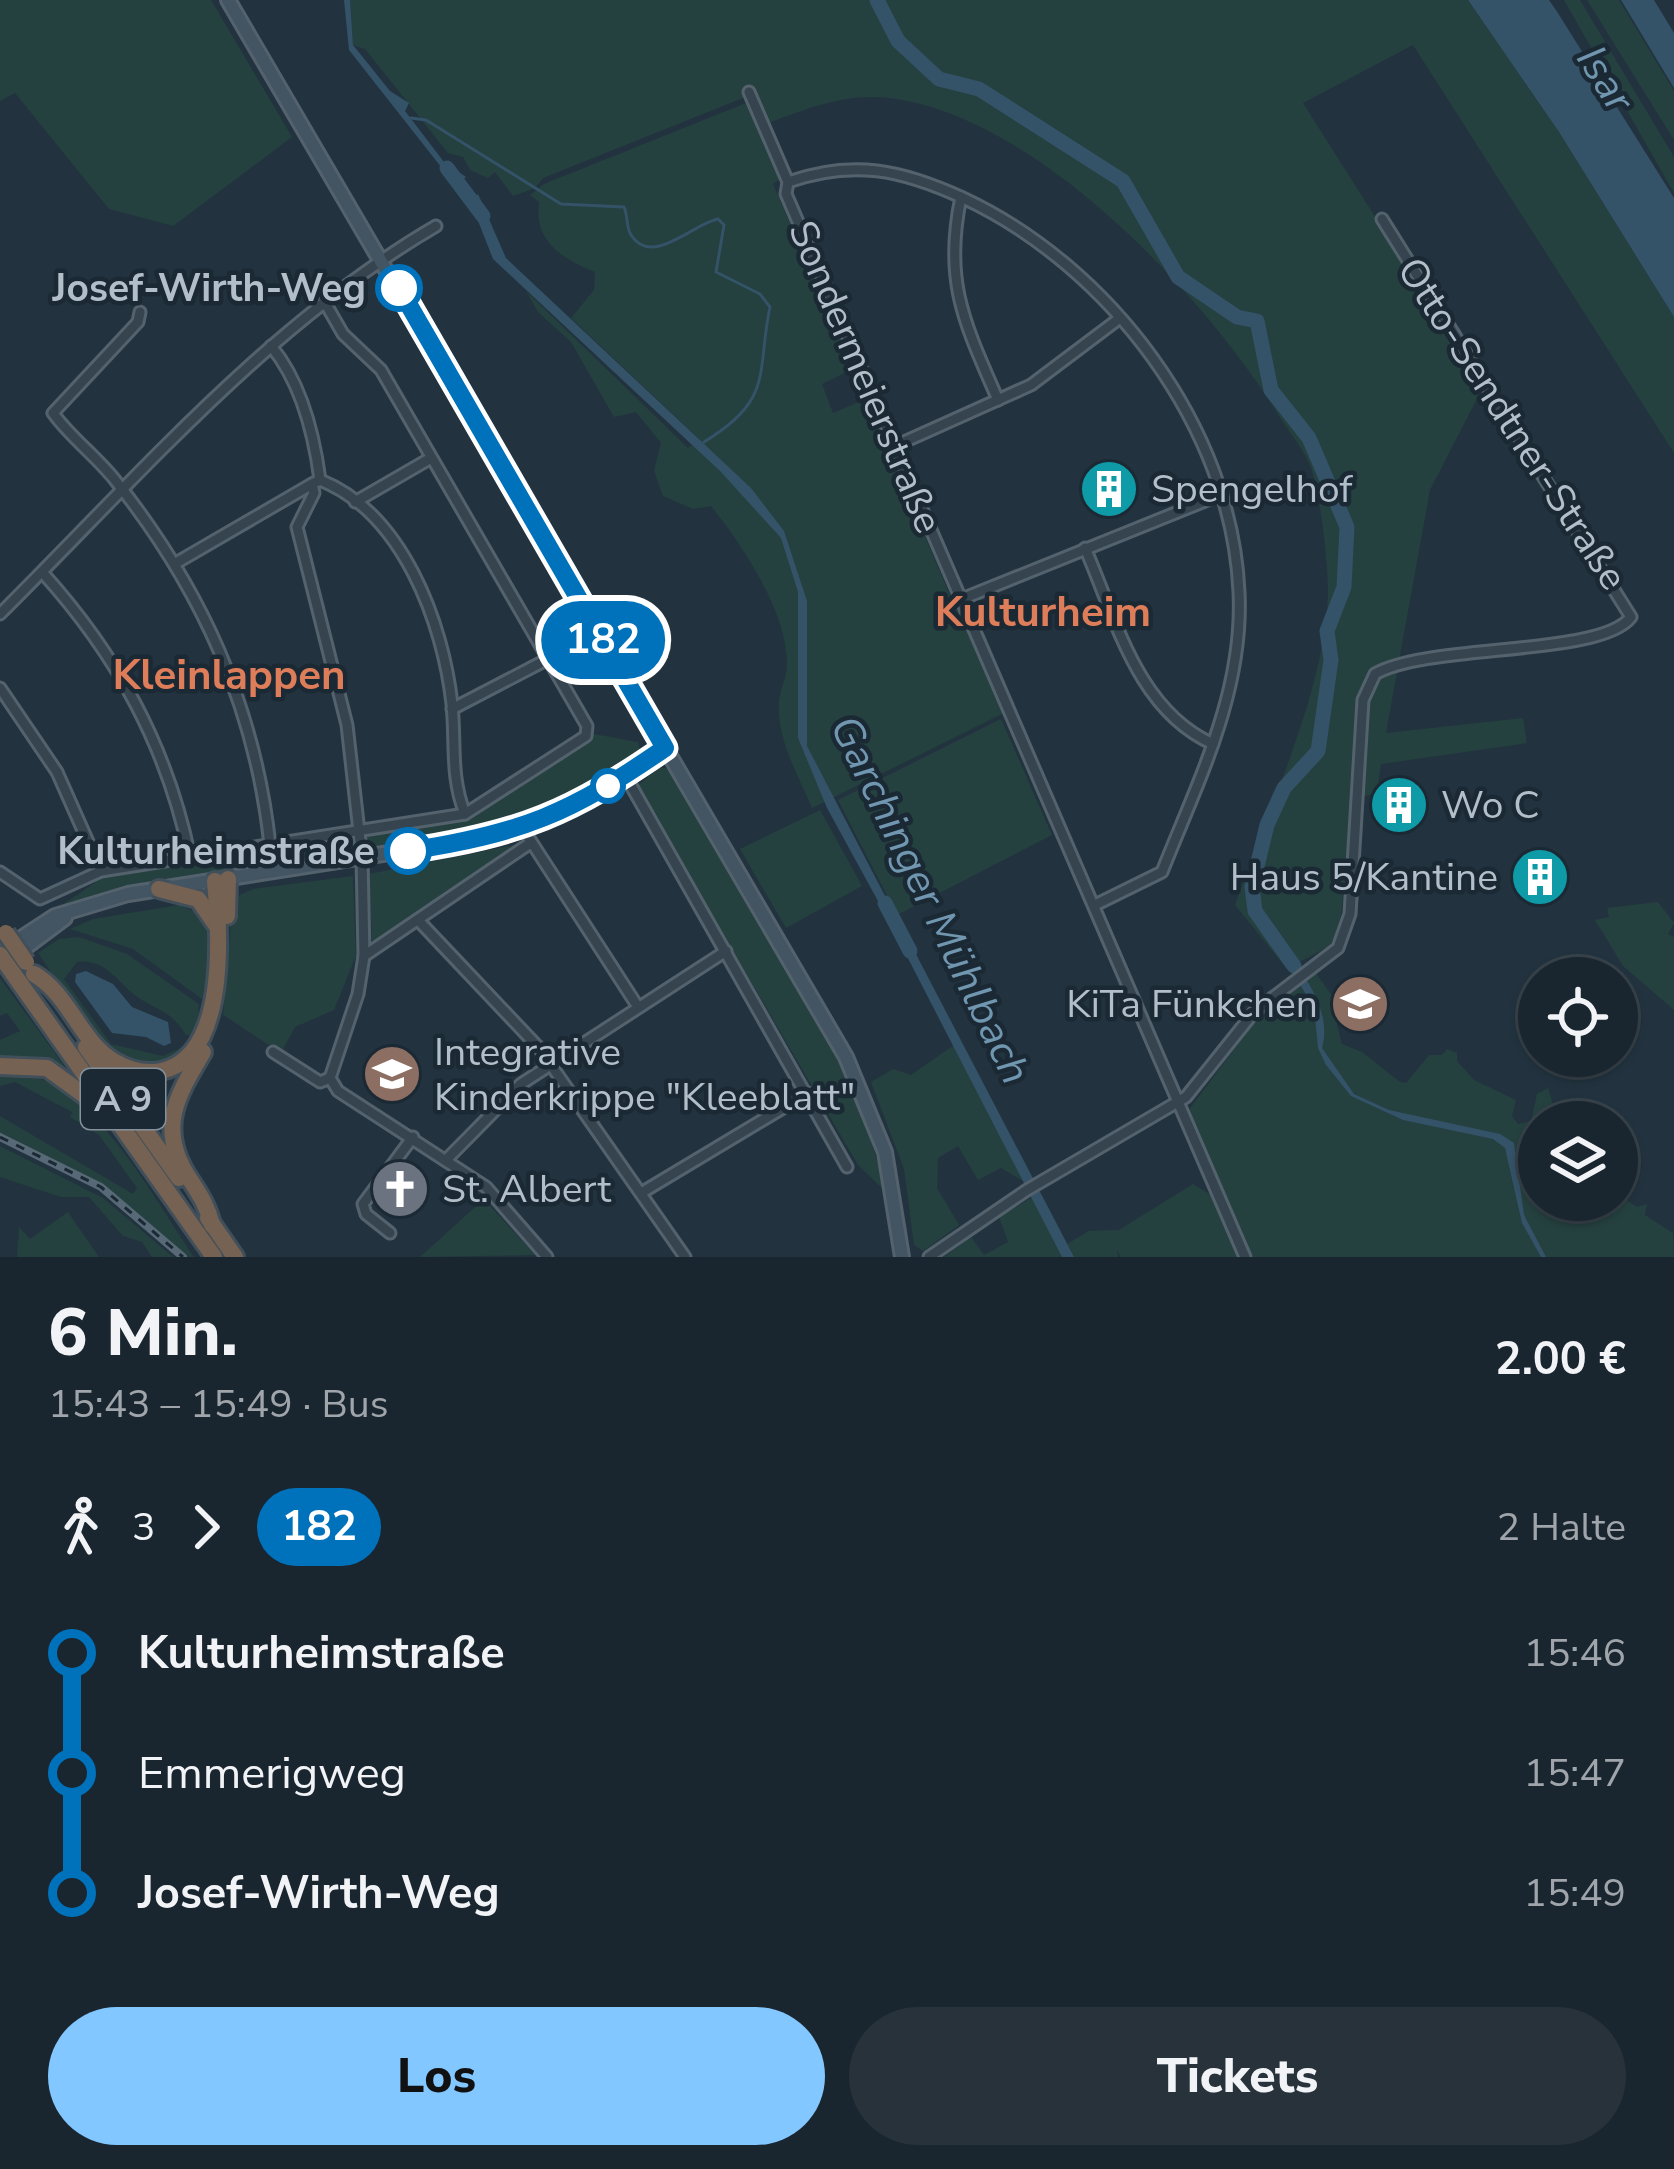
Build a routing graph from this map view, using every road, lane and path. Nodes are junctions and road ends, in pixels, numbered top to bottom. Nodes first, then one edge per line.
1 (228, 0) edge
2 (748, 92) dead end
3 (788, 182) junction
4 (961, 197) junction
5 (1382, 219) dead end
6 (436, 226) dead end
7 (382, 259) junction
8 (324, 302) junction
9 (140, 312) dead end
10 (1120, 318) junction
11 (271, 346) junction
12 (998, 400) junction
13 (895, 446) junction
14 (431, 458) junction
15 (316, 482) junction
16 (123, 491) junction
17 (1220, 495) junction
18 (287, 499) junction
19 (356, 502) junction
20 (304, 513) junction
21 (1085, 548) junction
22 (176, 562) junction
23 (42, 572) junction
24 (962, 599) junction
25 (0, 614) edge
26 (548, 658) junction
27 (0, 688) edge
28 (452, 709) junction
29 (1214, 744) junction
30 (665, 748) junction
31 (625, 776) junction
32 (465, 814) junction
33 (524, 829) junction
34 (360, 830) junction
35 (529, 844) junction
36 (270, 845) junction
37 (190, 856) junction
38 (362, 858) junction
39 (101, 871) junction
40 (0, 872) edge
41 (222, 880) junction
42 (160, 889) junction
43 (1095, 905) junction
44 (76, 910) junction
45 (418, 920) junction
46 (3, 928) edge
47 (218, 931) junction
48 (726, 951) junction
49 (0, 954) edge
50 (364, 956) junction
51 (18, 968) edge
52 (215, 995) junction
53 (638, 1007) junction
54 (211, 1026) junction
55 (272, 1052) dead end
56 (550, 1063) junction
57 (0, 1066) edge
58 (330, 1078) junction
59 (808, 1093) junction
60 (1178, 1103) junction
61 (412, 1137) junction
62 (448, 1158) junction
63 (847, 1167) dead end
64 (157, 1175) junction
65 (641, 1193) junction
66 (212, 1225) junction
67 (390, 1233) dead end
68 (214, 1257) edge
69 (235, 1257) edge
70 (547, 1257) edge
71 (685, 1257) edge
72 (902, 1257) edge
73 (929, 1257) edge
74 (1245, 1257) edge

1 - 7 main road
2 - 3 street, Sondermeierstraße
3 - 4 street
3 - 13 street, Sondermeierstraße
4 - 10 street
4 - 12 street
5 - 60 street, Otto-Sendtner-Straße
6 - 7 street
7 - 8 street
7 - 30 main road
8 - 11 street
8 - 14 street
9 - 16 street
10 - 12 street
10 - 17 street
11 - 15 street
11 - 16 street
12 - 13 street
13 - 24 street, Sondermeierstraße
14 - 19 street
14 - 26 street
15 - 18 street
15 - 19 street
15 - 20 street
16 - 22 street
16 - 23 street
17 - 21 street
17 - 29 street
18 - 20 street
18 - 22 street
19 - 28 street
20 - 34 street
21 - 24 street
21 - 29 street
22 - 36 street
23 - 25 street
23 - 37 street
24 - 43 street, Sondermeierstraße
26 - 28 street
26 - 32 street
27 - 39 street
28 - 32 street
29 - 43 street
30 - 31 main road
30 - 72 main road
31 - 33 main road
31 - 48 street
32 - 34 street
33 - 35 street
33 - 38 main road
34 - 36 street
34 - 38 street
35 - 45 street
35 - 53 street
36 - 37 street
37 - 39 street
38 - 41 main road
38 - 50 street
39 - 40 street
41 - 42 main road
41 - 47 highway
41 - 52 highway
42 - 44 main road
42 - 47 highway
43 - 60 street, Sondermeierstraße
44 - 49 main road
44 - 51 main road
45 - 50 street
45 - 56 street
46 - 51 highway, A 9, bridge
47 - 52 highway
48 - 53 street
48 - 59 street
49 - 51 highway, A 9, bridge
50 - 58 street
51 - 54 highway
51 - 64 highway, A 9
51 - 66 highway, A 9
52 - 54 highway
53 - 56 street
54 - 66 highway
55 - 58 street
56 - 62 street
56 - 65 street
57 - 64 highway
58 - 61 street
59 - 63 street
59 - 65 street
60 - 73 street
60 - 74 street, Sondermeierstraße
61 - 62 street
61 - 67 street
62 - 70 street
64 - 68 highway, A 9
65 - 71 street
66 - 69 highway, A 9

